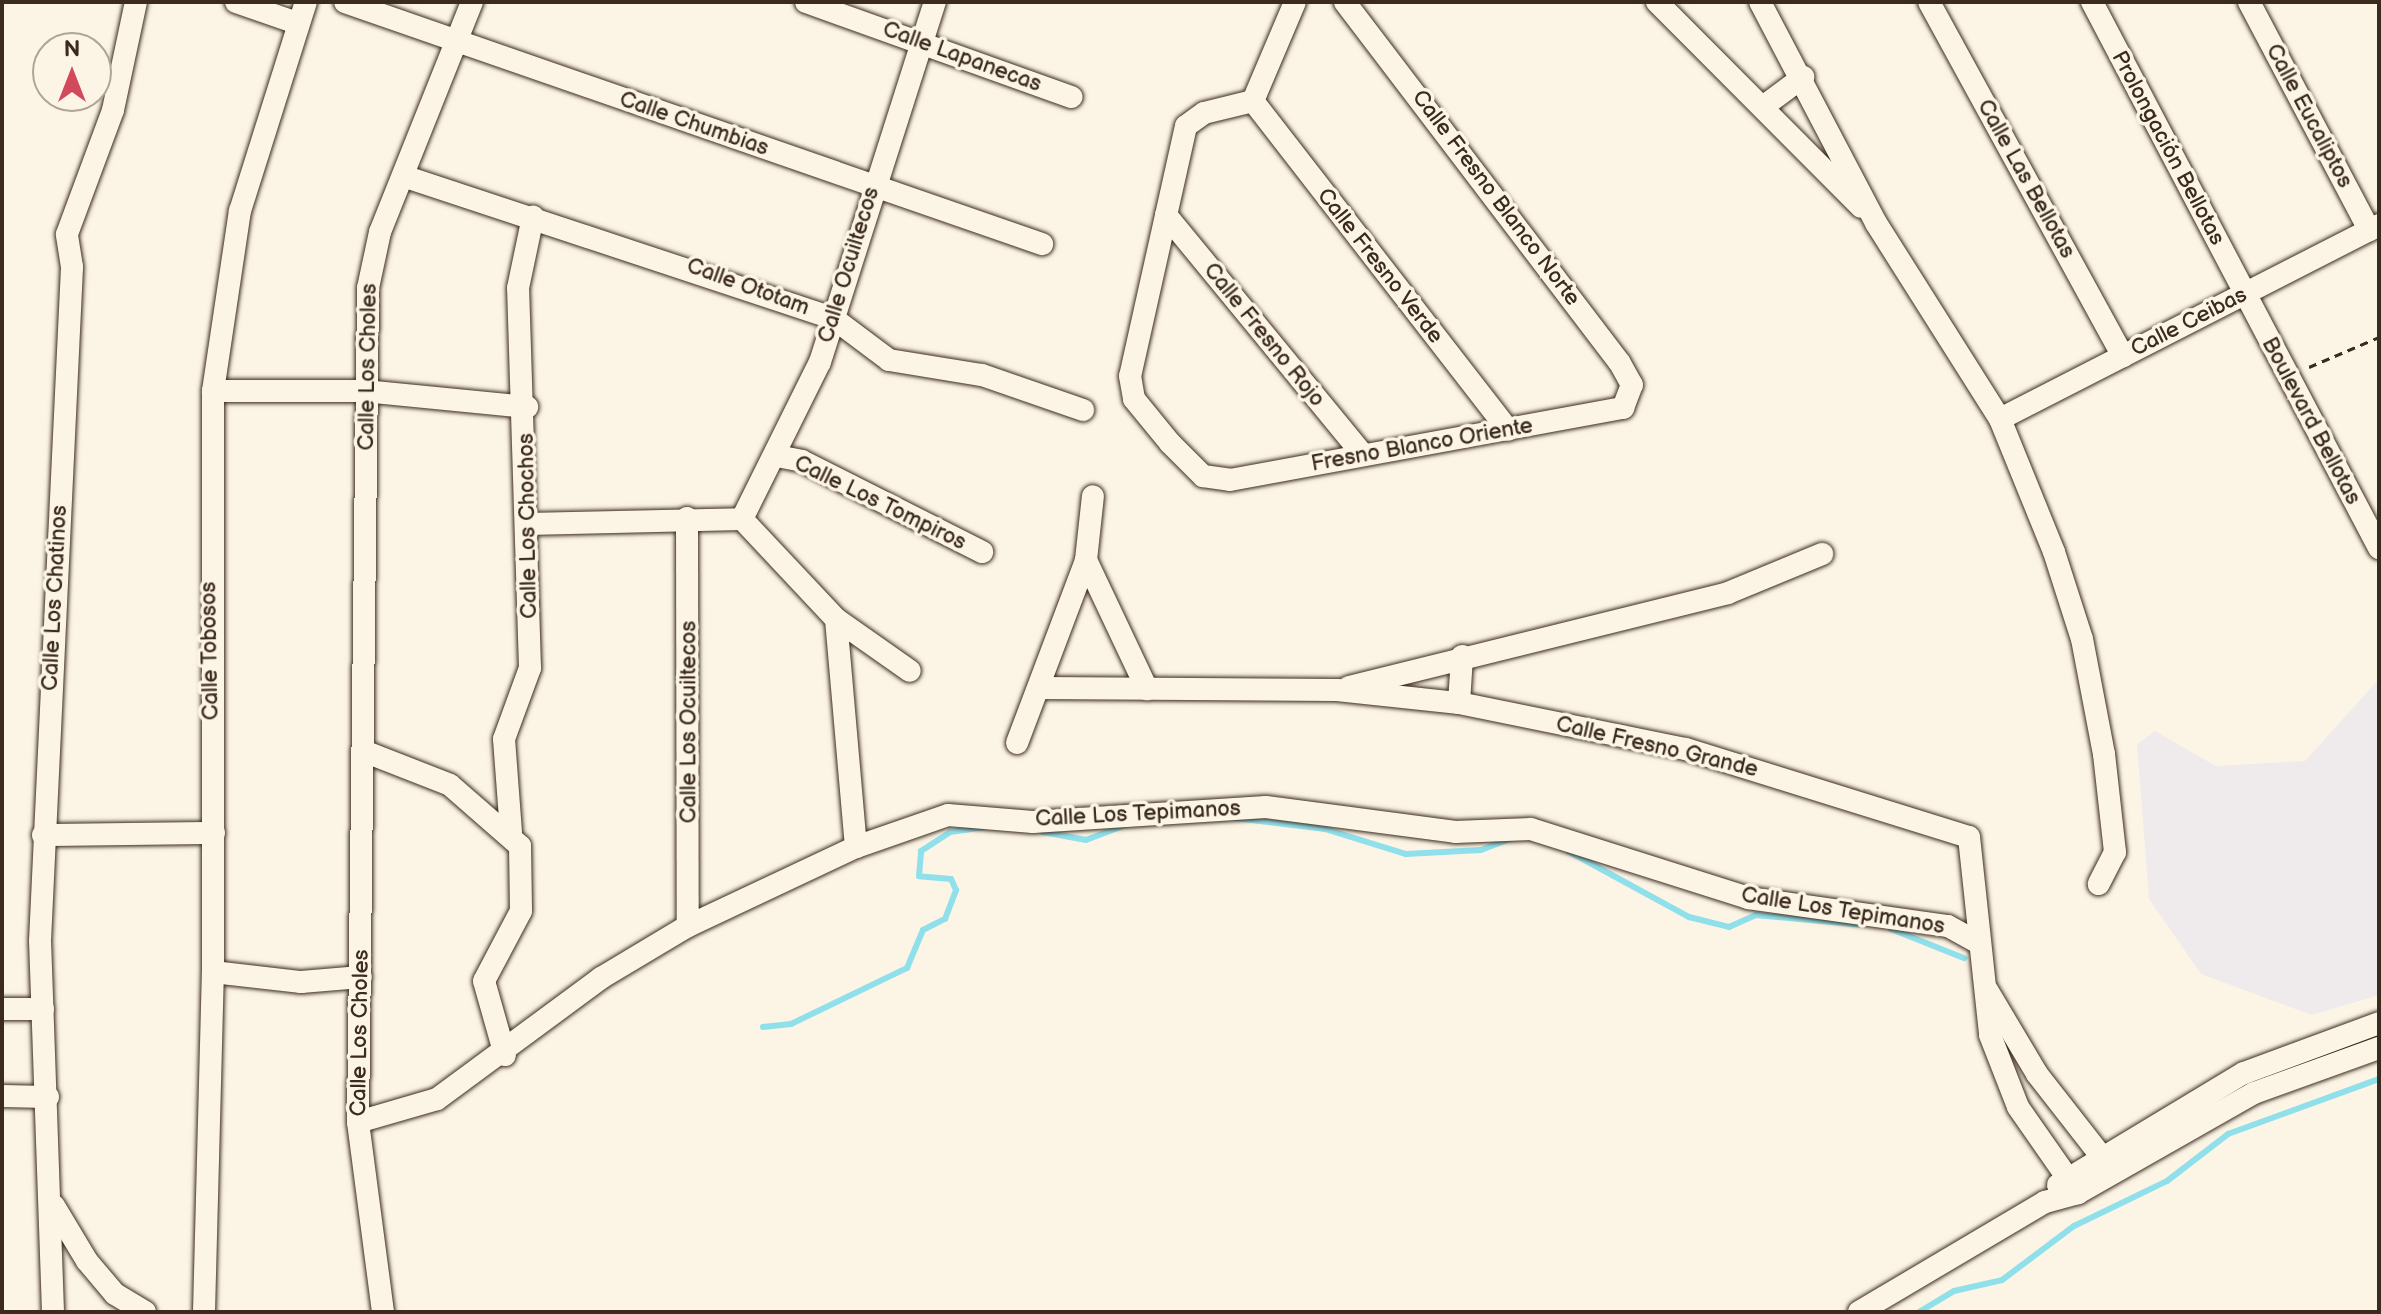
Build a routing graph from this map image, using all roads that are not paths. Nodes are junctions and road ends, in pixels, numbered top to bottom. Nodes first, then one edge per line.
1 (136, 2) edge
2 (236, 2) edge
3 (306, 2) edge
4 (345, 2) edge
5 (472, 2) edge
6 (806, 2) edge
7 (935, 2) edge
8 (1295, 2) edge
9 (1345, 2) edge
10 (1657, 2) edge
11 (1760, 2) edge
12 (1929, 2) edge
13 (2092, 2) edge
14 (2249, 2) edge
15 (297, 23) junction
16 (921, 41) junction
17 (460, 42) junction
18 (1803, 77) junction
19 (1072, 97) dead end
20 (1253, 101) junction
21 (1764, 106) junction
22 (403, 176) junction
23 (872, 187) junction
24 (1166, 215) junction
25 (533, 217) junction
26 (1876, 223) junction
27 (2374, 227) edge
28 (1042, 244) dead end
29 (2244, 294) junction
30 (833, 318) junction
31 (2123, 356) junction
32 (213, 391) junction
33 (364, 391) junction
34 (1631, 401) joint
35 (527, 407) junction
36 (1083, 410) dead end
37 (2000, 419) junction
38 (1508, 430) junction
39 (1363, 455) junction
40 (777, 456) junction
41 (1093, 496) dead end
42 (687, 518) junction
43 (742, 519) junction
44 (527, 524) junction
45 (2379, 548) edge
46 (982, 552) dead end
47 (1822, 554) dead end
48 (1086, 560) junction
49 (836, 619) junction
50 (1462, 656) junction
51 (910, 671) dead end
52 (1042, 688) junction
53 (1147, 689) junction
54 (1337, 690) junction
55 (1459, 703) junction
56 (1017, 743) dead end
57 (366, 752) junction
58 (511, 832) junction
59 (214, 833) junction
60 (43, 835) junction
61 (856, 847) junction
62 (2099, 884) dead end
63 (688, 926) junction
64 (1979, 943) junction
65 (213, 972) junction
66 (361, 977) junction
67 (1983, 983) junction
68 (2, 1009) edge
69 (43, 1009) junction
70 (2379, 1023) edge
71 (2334, 1037) junction
72 (2379, 1048) edge
73 (505, 1055) junction
74 (2341, 1059) junction
75 (2, 1096) edge
76 (48, 1097) junction
77 (358, 1122) junction
78 (2107, 1164) junction
79 (2072, 1184) junction
80 (54, 1205) junction
81 (53, 1312) edge
82 (145, 1312) edge
83 (204, 1312) edge
84 (383, 1312) edge
85 (1859, 1312) edge

1 - 60 street, Calle Los Chatinos
2 - 15 street
3 - 15 street, Calle Tobosos
4 - 17 street, Calle Chumbias
5 - 17 street, Calle Los Choles
6 - 16 street, Calle Lapanecas
7 - 16 street, Calle Ocuiltecos
8 - 20 street
9 - 34 street, Calle Fresno Blanco Norte
10 - 21 street
11 - 18 street
12 - 31 street, Calle Las Bellotas
13 - 29 street, Prolongación Bellotas
14 - 27 street, Calle Eucaliptos
15 - 32 street, Calle Tobosos
16 - 19 street, Calle Lapanecas
16 - 23 street, Calle Ocuiltecos
17 - 22 street, Calle Los Choles
17 - 23 street, Calle Chumbias
18 - 21 street
18 - 26 street
20 - 24 street
20 - 38 street, Calle Fresno Verde
21 - 26 street
22 - 25 street, Calle Ototam
22 - 33 street, Calle Los Choles
23 - 28 street, Calle Chumbias
23 - 30 street, Calle Ocuiltecos
24 - 39 street, Calle Fresno Rojo
24 - 39 street, Fresno Blanco Oriente
25 - 30 street, Calle Ototam
25 - 35 street, Calle Los Chochos
26 - 37 street
27 - 29 street, Calle Ceibas
29 - 31 street, Calle Ceibas
29 - 45 street, Boulevard Bellotas
30 - 36 street, Calle Ototam
30 - 40 street, Calle Ocuiltecos
31 - 37 street, Calle Ceibas
32 - 33 street
32 - 59 street, Calle Tobosos
33 - 35 street
33 - 57 street, Calle Los Choles
34 - 38 street, Fresno Blanco Oriente
35 - 44 street, Calle Los Chochos
37 - 62 street
38 - 39 street, Fresno Blanco Oriente
40 - 43 street, Calle Ocuiltecos
40 - 46 street, Calle Los Tompiros
41 - 48 street
42 - 43 street
42 - 44 street
42 - 63 street, Calle Los Ocuiltecos
43 - 49 street
44 - 58 street, Calle Los Chochos
47 - 50 street, Calle Fresno Grande
48 - 52 street
48 - 53 street
49 - 51 street
49 - 61 street
50 - 54 street, Calle Fresno Grande
50 - 55 street
52 - 53 street, Calle Fresno Grande
52 - 56 street
53 - 54 street, Calle Fresno Grande
54 - 55 street, Calle Fresno Grande
55 - 64 street, Calle Fresno Grande
57 - 58 street
57 - 66 street, Calle Los Choles
58 - 73 street
59 - 60 street
59 - 65 street, Calle Tobosos
60 - 69 street, Calle Los Chatinos
61 - 63 street, Calle Los Tepimanos
61 - 64 street, Calle Los Tepimanos
63 - 73 street, Calle Los Tepimanos
64 - 67 street
65 - 66 street
65 - 83 street, Calle Tobosos
66 - 77 street, Calle Los Choles
67 - 78 street
67 - 79 street
68 - 69 street
69 - 76 street, Calle Los Chatinos
70 - 71 street
71 - 74 street
71 - 78 street
72 - 74 street
73 - 77 street, Calle Los Tepimanos
74 - 78 street
75 - 76 street
76 - 80 street, Calle Los Chatinos
77 - 84 street, Calle Los Choles
78 - 79 street
79 - 85 street
80 - 81 street, Calle Los Chatinos
80 - 82 street, Calle Los Chatinos

